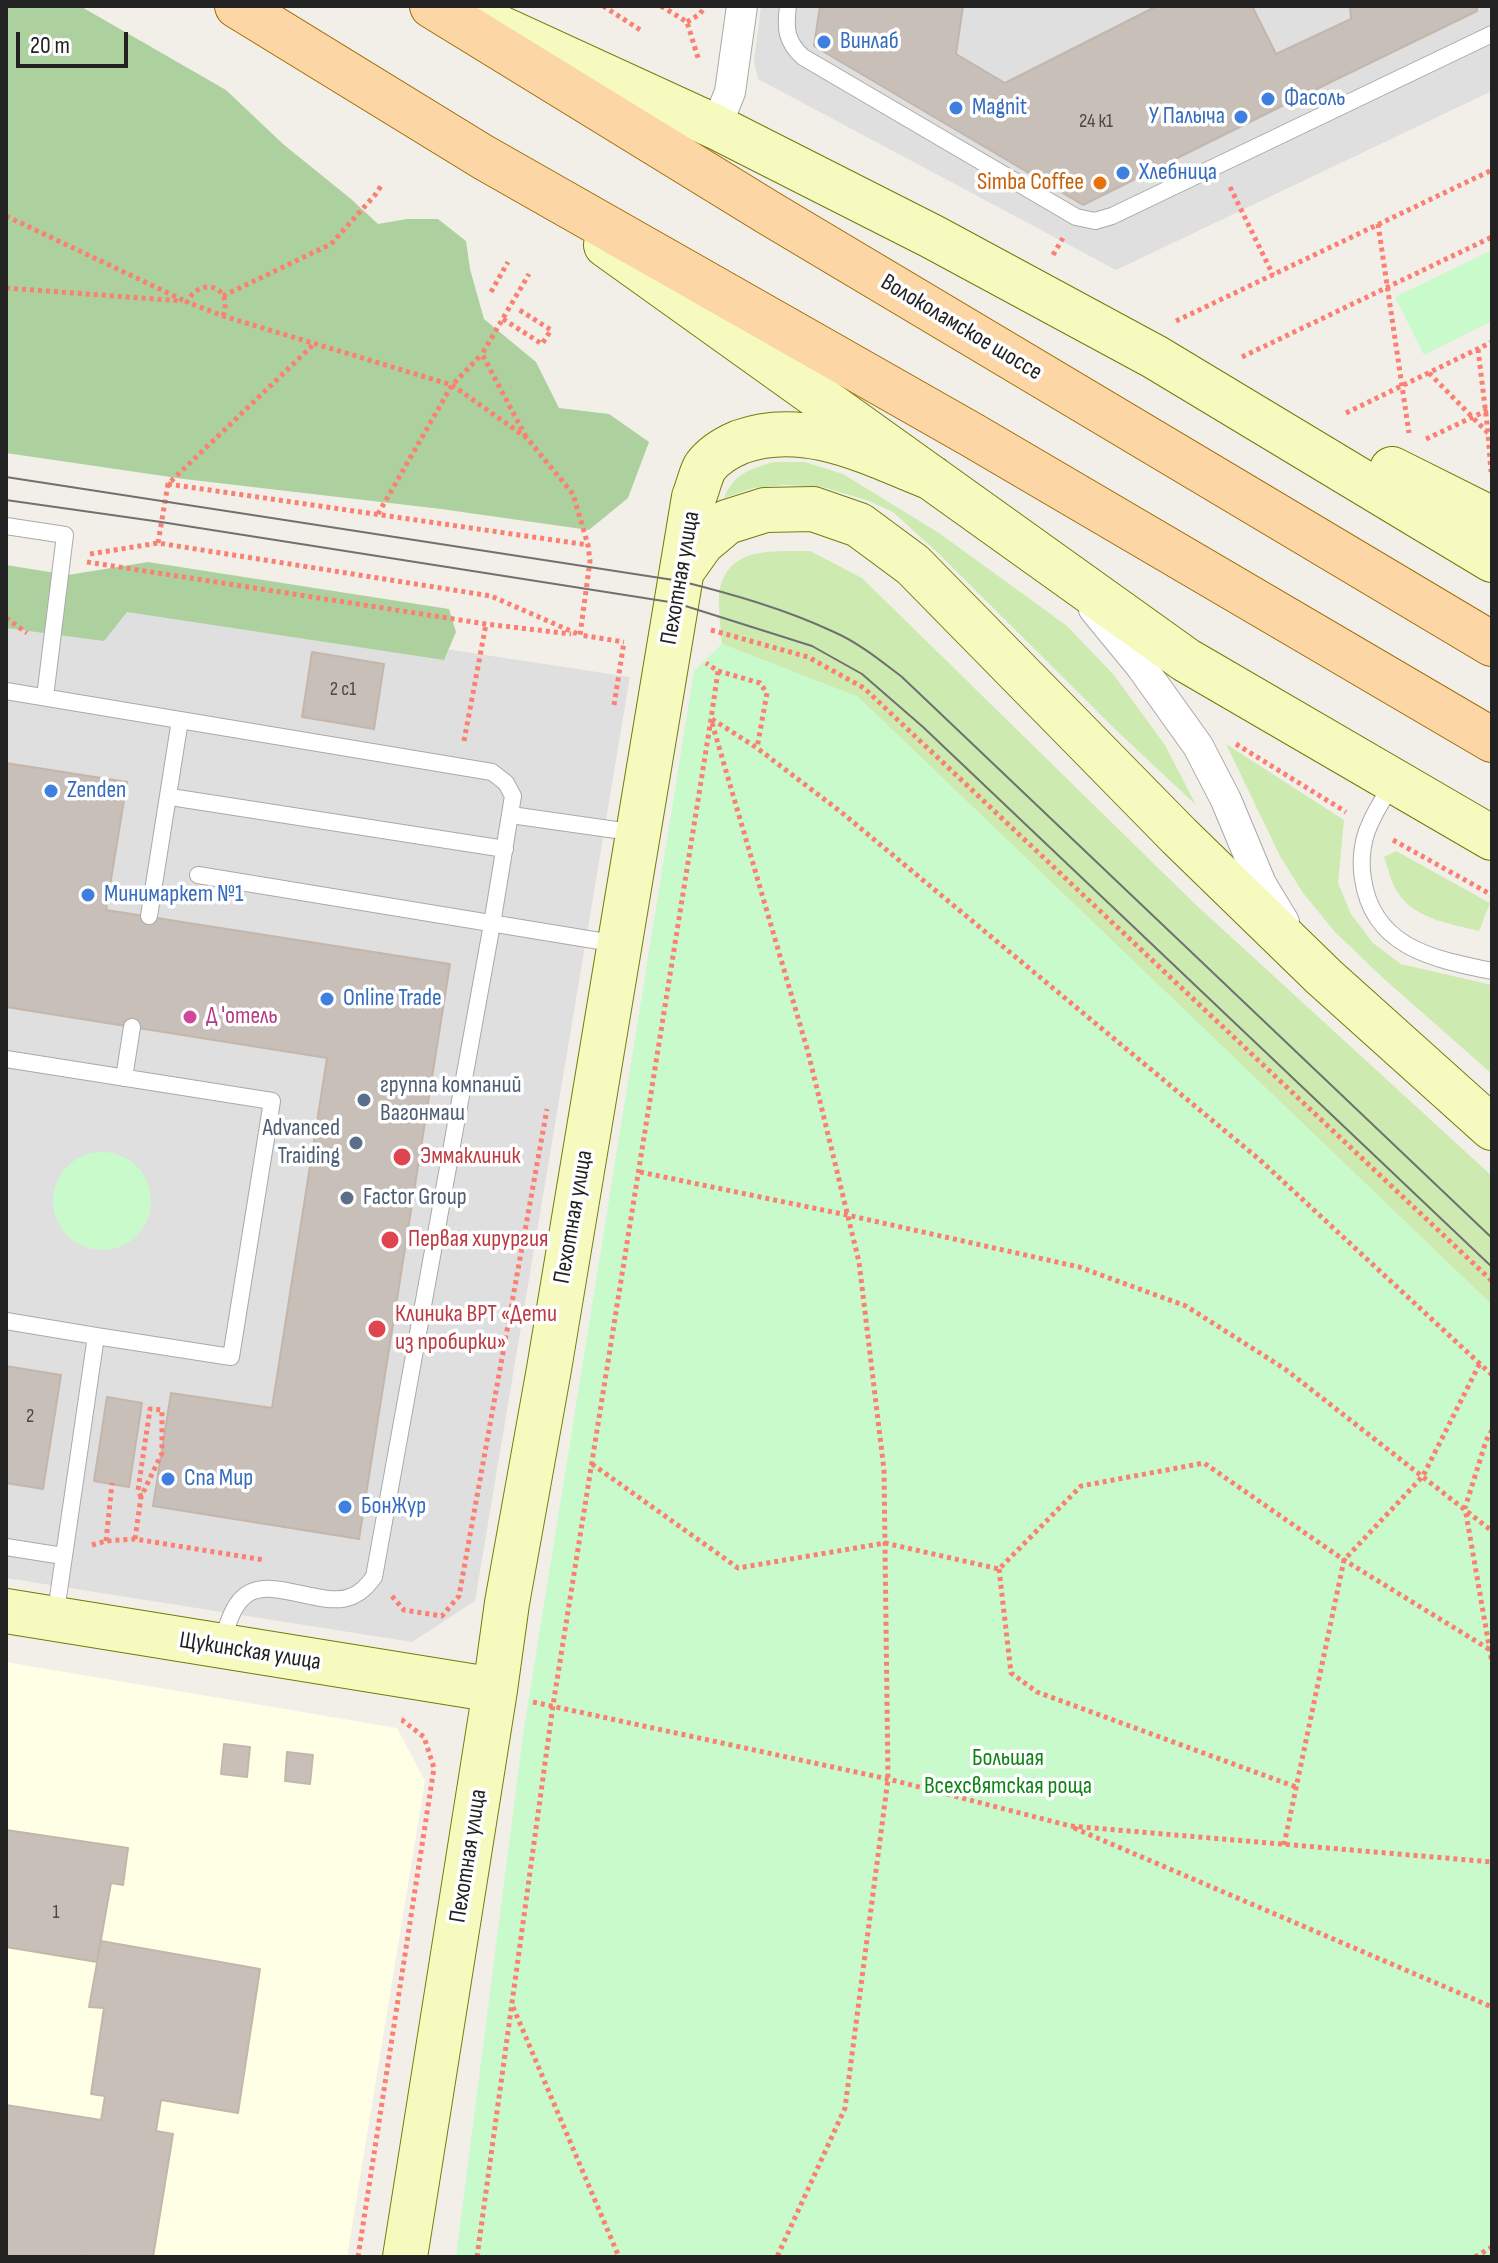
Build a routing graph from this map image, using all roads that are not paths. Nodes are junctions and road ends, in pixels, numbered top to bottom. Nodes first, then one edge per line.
1 (237, 6) edge
2 (432, 6) edge
3 (452, 6) edge
4 (742, 6) edge
5 (788, 6) edge
6 (1492, 34) edge
7 (716, 127) junction
8 (483, 157) junction
9 (1166, 339) junction
10 (932, 478) junction
11 (1492, 519) edge
12 (6, 526) edge
13 (1492, 560) edge
14 (681, 573) junction
15 (1068, 576) junction
16 (1492, 644) edge
17 (6, 691) edge
18 (45, 697) junction
19 (180, 720) junction
20 (1492, 740) edge
21 (1394, 781) junction
22 (177, 798) dead end
23 (511, 815) junction
24 (638, 833) junction
25 (1492, 838) edge
26 (505, 849) junction
27 (198, 875) dead end
28 (149, 916) dead end
29 (492, 924) junction
30 (620, 944) junction
31 (1492, 971) edge
32 (1324, 977) junction
33 (132, 1027) dead end
34 (6, 1059) edge
35 (124, 1078) junction
36 (1492, 1128) edge
37 (6, 1321) edge
38 (96, 1336) junction
39 (6, 1547) edge
40 (63, 1556) junction
41 (6, 1611) edge
42 (55, 1619) junction
43 (220, 1647) junction
44 (513, 1696) junction
45 (405, 2257) edge

1 - 8 main road
2 - 16 main road, Волоколамское шоссе
3 - 7 main road
4 - 7 street
5 - 6 lane
7 - 9 main road
8 - 10 main road
8 - 20 main road
9 - 11 main road
9 - 13 main road
10 - 14 main road, Пехотная улица
10 - 15 main road
12 - 18 lane
14 - 24 main road, Пехотная улица
14 - 32 main road
15 - 21 main road
15 - 32 street
17 - 18 lane
18 - 19 lane
19 - 23 lane
19 - 28 lane
21 - 25 main road
21 - 31 lane
22 - 26 lane
23 - 24 lane
23 - 26 lane
24 - 30 main road, Пехотная улица
26 - 29 lane
27 - 29 lane
29 - 30 lane
29 - 43 lane
30 - 44 main road, Пехотная улица
32 - 36 main road
33 - 35 lane
34 - 35 lane
35 - 38 lane
37 - 38 lane
38 - 40 lane
39 - 40 lane
40 - 42 lane
41 - 42 main road, Щукинская улица
42 - 43 main road, Щукинская улица
43 - 44 main road, Щукинская улица
44 - 45 main road, Пехотная улица

